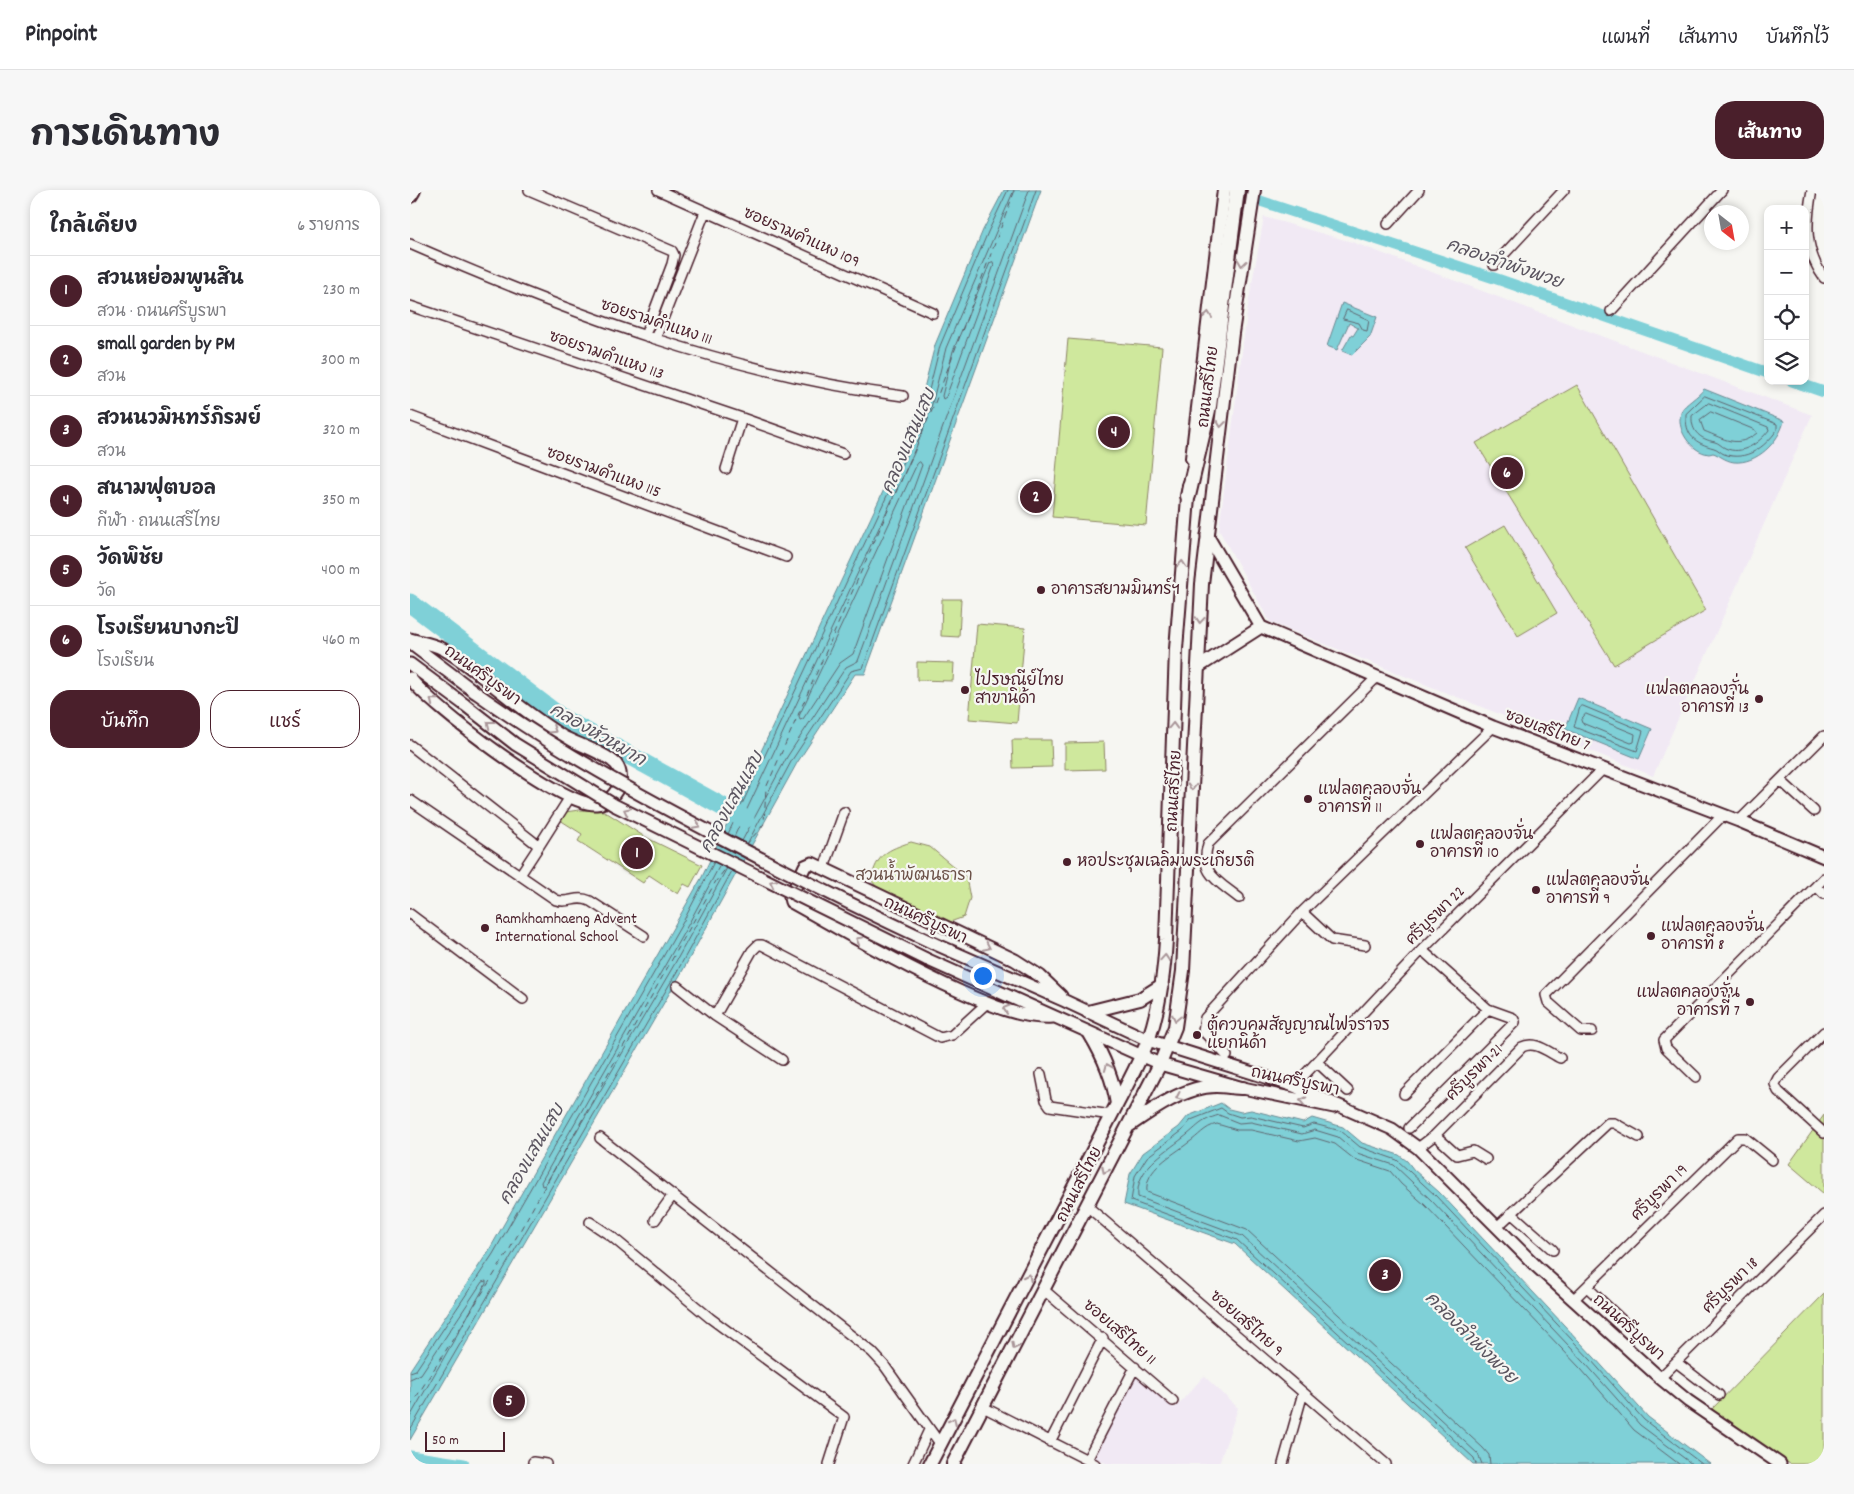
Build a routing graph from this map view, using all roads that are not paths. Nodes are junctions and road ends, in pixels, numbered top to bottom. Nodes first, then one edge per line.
1 (413, 190) edge
2 (529, 190) edge
3 (658, 190) edge
4 (1224, 190) edge
5 (1238, 190) edge
6 (1254, 190) edge
7 (1418, 190) edge
8 (1564, 190) edge
9 (1722, 190) edge
10 (1812, 190) edge
11 (410, 195) edge
12 (705, 212) junction
13 (1388, 224) dead end
14 (410, 244) edge
15 (1494, 265) dead end
16 (1824, 278) edge
17 (410, 306) edge
18 (1611, 311) dead end
19 (933, 313) dead end
20 (647, 330) dead end
21 (655, 339) junction
22 (903, 396) dead end
23 (410, 416) edge
24 (742, 418) junction
25 (844, 454) dead end
26 (726, 470) dead end
27 (1188, 496) junction
28 (1207, 535) junction
29 (786, 557) dead end
30 (1261, 628) junction
31 (410, 641) edge
32 (410, 664) edge
33 (1197, 668) junction
34 (410, 678) edge
35 (1376, 678) junction
36 (1493, 727) junction
37 (1824, 736) edge
38 (410, 745) edge
39 (1602, 770) junction
40 (1780, 780) junction
41 (570, 796) junction
42 (410, 800) edge
43 (844, 812) dead end
44 (1814, 812) dead end
45 (1723, 815) junction
46 (1739, 821) junction
47 (539, 846) junction
48 (1824, 857) edge
49 (824, 868) junction
50 (520, 876) junction
51 (1824, 878) edge
52 (1816, 886) junction
53 (1824, 894) edge
54 (1239, 898) dead end
55 (1302, 912) junction
56 (410, 914) edge
57 (644, 936) dead end
58 (1365, 945) dead end
59 (1422, 950) junction
60 (1162, 985) junction
61 (677, 986) dead end
62 (523, 999) dead end
63 (1065, 1000) junction
64 (987, 1003) junction
65 (1488, 1009) junction
66 (1088, 1012) junction
67 (715, 1016) junction
68 (1053, 1017) junction
69 (1592, 1031) dead end
70 (1824, 1032) edge
71 (1090, 1034) junction
72 (1148, 1040) junction
73 (1168, 1047) junction
74 (1227, 1056) dead end
75 (1141, 1057) junction
76 (1560, 1058) dead end
77 (782, 1060) dead end
78 (1317, 1062) junction
79 (1160, 1064) junction
80 (1041, 1074) dead end
81 (1696, 1077) dead end
82 (1294, 1086) junction
83 (1243, 1088) junction
84 (1348, 1091) dead end
85 (1404, 1094) dead end
86 (1114, 1110) junction
87 (1350, 1110) junction
88 (1128, 1127) junction
89 (1409, 1128) dead end
90 (1824, 1133) edge
91 (1435, 1135) junction
92 (1639, 1137) dead end
93 (600, 1138) dead end
94 (1418, 1148) junction
95 (1486, 1159) dead end
96 (1772, 1160) dead end
97 (673, 1195) junction
98 (1087, 1206) junction
99 (1511, 1213) junction
100 (1824, 1215) edge
101 (655, 1220) dead end
102 (590, 1222) dead end
103 (1497, 1227) junction
104 (1553, 1250) dead end
105 (1587, 1288) junction
106 (1044, 1290) junction
107 (1573, 1300) junction
108 (1625, 1323) dead end
109 (1103, 1338) junction
110 (1676, 1362) junction
111 (1135, 1367) junction
112 (1660, 1378) junction
113 (1303, 1393) junction
114 (1718, 1395) dead end
115 (1173, 1401) dead end
116 (983, 1407) junction
117 (929, 1430) junction
118 (1050, 1442) junction
119 (941, 1445) junction
120 (533, 1462) dead end
121 (1091, 1462) edge
122 (546, 1464) edge
123 (829, 1464) edge
124 (913, 1464) edge
125 (930, 1464) edge
126 (953, 1464) edge
127 (1283, 1464) edge
128 (1386, 1464) edge
129 (1780, 1464) edge

1 - 11 main road
2 - 20 street
3 - 12 street, ซอยรามคำแหง 109
27 -> 4 main road, ถนนเสรีไทย
5 - 27 main road
6 -> 28 main road, ถนนเสรีไทย
7 - 13 street
8 - 15 street
9 - 18 street
10 - 16 street
12 - 19 street, ซอยรามคำแหง 109
12 - 21 street
14 - 21 street, ซอยรามคำแหง 111
17 - 24 street, ซอยรามคำแหง 113
21 - 22 street, ซอยรามคำแหง 111
23 - 29 street, ซอยรามคำแหง 115
24 - 25 street, ซอยรามคำแหง 113
24 - 26 street
60 -> 27 main road, ถนนเสรีไทย
28 - 30 street
28 -> 33 main road, ถนนเสรีไทย
30 - 33 street
30 - 35 street, ซอยเสรีไทย 7
31 -> 41 street
31 -> 63 street, ถนนศรีบูรพา, bridge
68 -> 32 street, ถนนศรีบูรพา, bridge
33 -> 73 main road, ถนนเสรีไทย
41 -> 34 street
35 - 36 street, ซอยเสรีไทย 7
35 - 54 street
36 - 39 street, ซอยเสรีไทย 7
36 - 55 street
37 - 40 street
38 - 47 street
39 - 45 street, ซอยเสรีไทย 7
39 - 59 street, ศรีบูรพา 22
40 - 44 street
40 - 46 street
41 - 47 street
42 - 50 street
43 - 49 street
45 - 46 street, ซอยเสรีไทย 7
45 - 69 street
46 - 48 street, ซอยเสรีไทย 7
47 - 50 street
49 -> 63 street
64 -> 49 street
50 - 57 street
51 - 52 street
52 - 53 street
52 - 81 street
55 - 58 street
55 - 74 street
56 - 62 street
59 - 65 street
59 - 78 street, ศรีบูรพา 22
60 - 66 main road
60 - 72 main road, ถนนเสรีไทย
61 - 67 street
63 - 66 street, ถนนศรีบูรพา
64 - 67 street
68 -> 64 street
65 - 85 street
65 - 89 street
66 - 72 street, ถนนศรีบูรพา
67 - 77 street
68 - 71 street, ถนนศรีบูรพา
70 - 90 street
71 - 75 street, ถนนศรีบูรพา
86 -> 71 main road
72 - 73 street, ถนนศรีบูรพา
72 - 75 main road, ถนนเสรีไทย
73 - 79 main road, ถนนเสรีไทย
73 - 82 street, ถนนศรีบูรพา
75 - 79 street, ถนนศรีบูรพา
75 - 86 main road, ถนนเสรีไทย
76 - 91 street, ศรีบูรพา 21
78 - 82 street, ศรีบูรพา 22
78 - 84 street
79 - 83 street, ถนนศรีบูรพา
79 - 88 main road, ถนนเสรีไทย
80 - 86 street
82 - 87 street, ถนนศรีบูรพา
87 -> 83 street, ถนนศรีบูรพา
83 -> 88 main road
119 -> 86 main road, ถนนเสรีไทย
87 - 94 street, ถนนศรีบูรพา
88 -> 98 main road, ถนนเสรีไทย
91 - 94 street, ศรีบูรพา 21
91 - 95 street
92 - 99 street
93 - 97 street
94 - 103 street, ถนนศรีบูรพา
96 - 105 street, ศรีบูรพา 19
97 - 101 street
97 - 117 street
98 - 106 main road, ถนนเสรีไทย
98 - 113 street, ซอยเสรีไทย 9
99 - 103 street
99 - 104 street
100 - 110 street, ศรีบูรพา 18
102 - 123 street
103 - 107 street, ถนนศรีบูรพา
105 - 107 street, ศรีบูรพา 19
105 - 108 street
106 - 109 street, ซอยเสรีไทย 11
106 -> 116 main road, ถนนเสรีไทย
107 - 112 street, ถนนศรีบูรพา
109 - 111 street, ซอยเสรีไทย 11
109 - 118 street
110 - 112 street, ศรีบูรพา 18
110 - 114 street
111 - 115 street, ซอยเสรีไทย 11
111 - 121 street
112 - 129 street, ถนนศรีบูรพา
113 - 127 street
113 - 128 street, ซอยเสรีไทย 9
116 - 118 street
116 - 126 main road, ถนนเสรีไทย
117 - 119 street
117 - 124 street
118 - 121 street
119 - 125 main road, ถนนเสรีไทย
120 - 122 street

